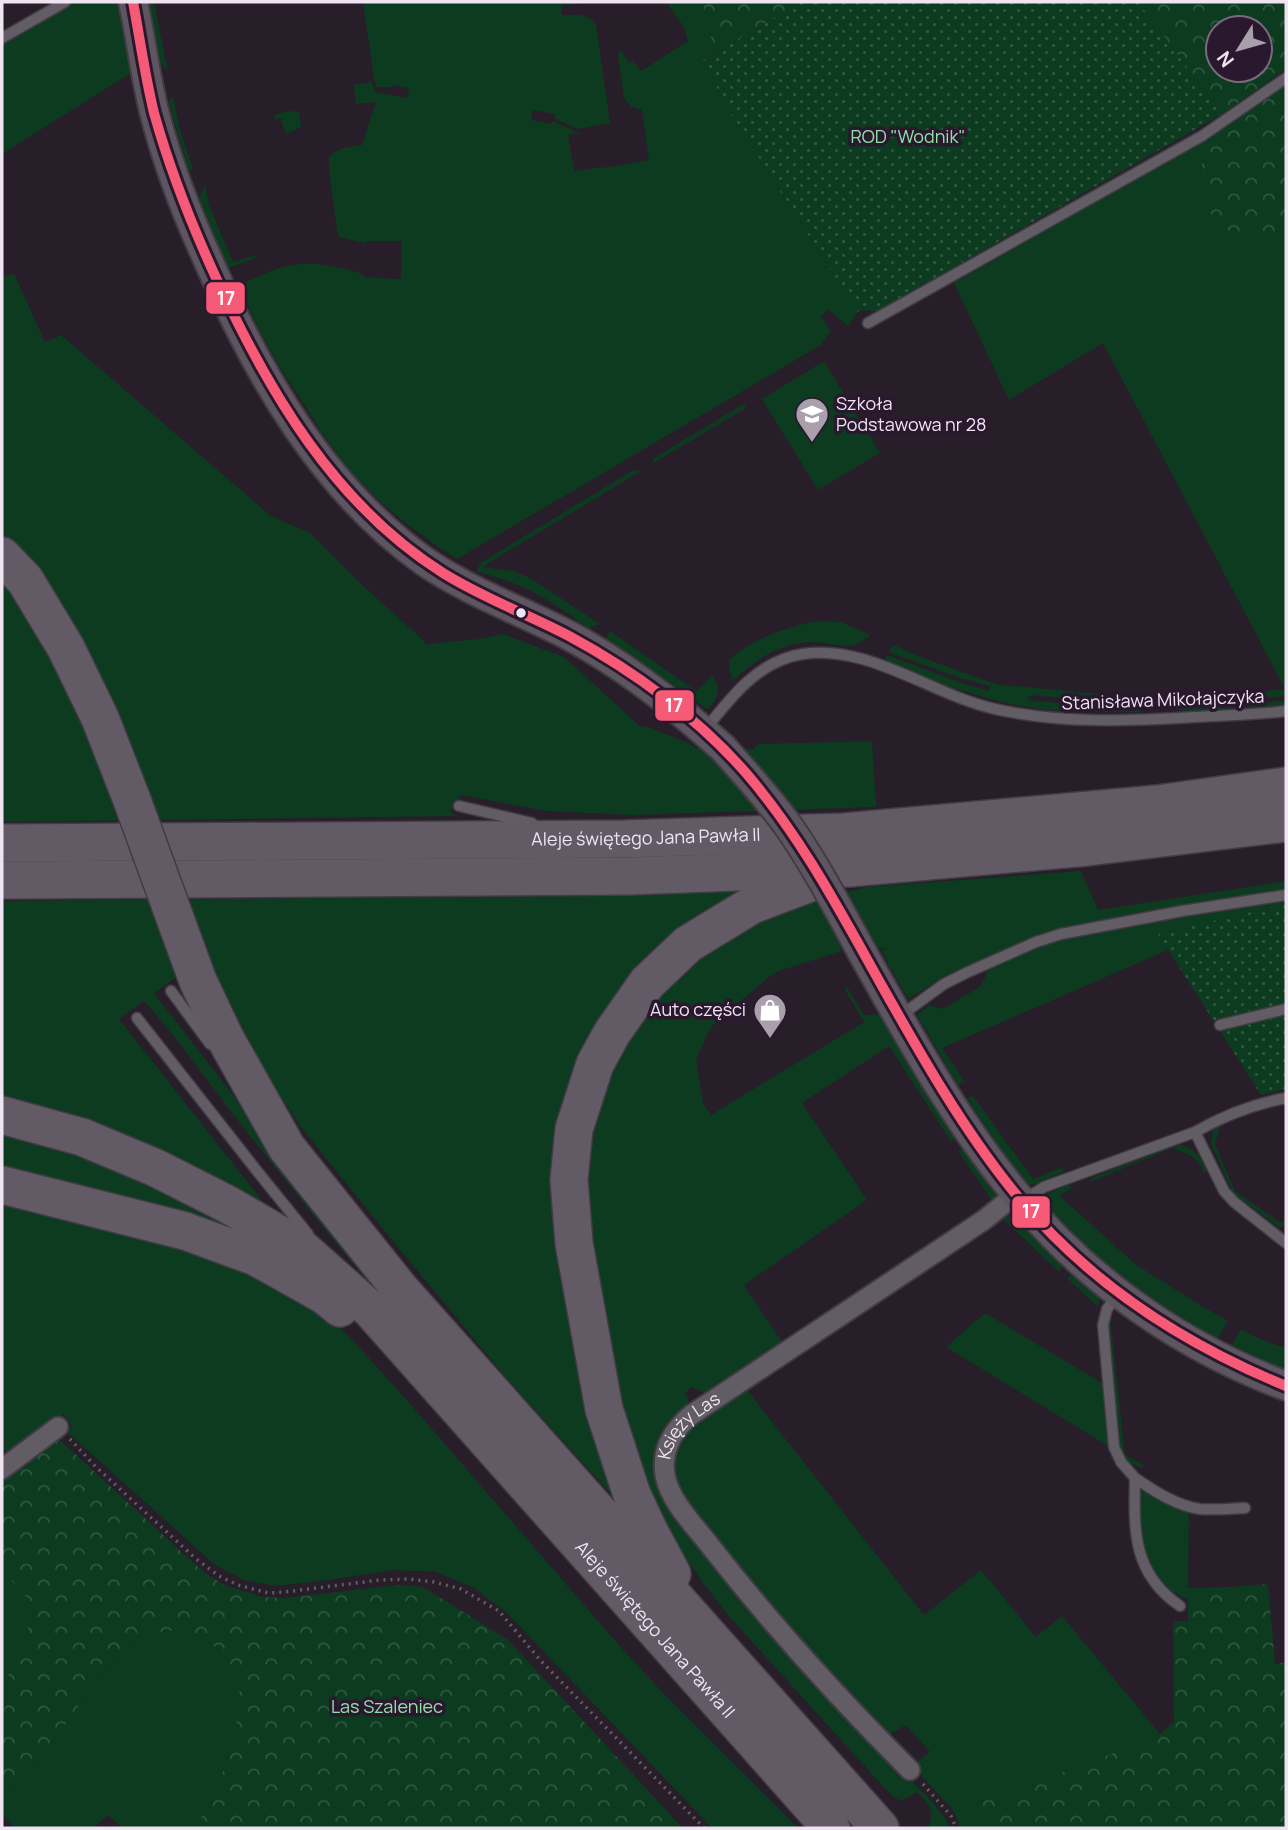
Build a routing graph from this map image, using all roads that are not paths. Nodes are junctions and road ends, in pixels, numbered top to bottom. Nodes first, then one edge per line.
1 (65, 2) edge
2 (133, 2) edge
3 (2, 38) edge
4 (1286, 78) edge
5 (868, 323) dead end
6 (2, 556) edge
7 (1286, 711) edge
8 (714, 740) junction
9 (1286, 786) edge
10 (459, 806) dead end
11 (1286, 823) edge
12 (539, 824) dead end
13 (564, 829) dead end
14 (625, 839) junction
15 (2, 843) edge
16 (849, 868) junction
17 (6, 881) edge
18 (1286, 895) edge
19 (171, 991) dead end
20 (1286, 1009) edge
21 (900, 1016) junction
22 (137, 1018) dead end
23 (1220, 1025) dead end
24 (212, 1048) dead end
25 (237, 1081) dead end
26 (1286, 1098) edge
27 (2, 1115) edge
28 (1195, 1132) junction
29 (287, 1149) junction
30 (2, 1185) edge
31 (1019, 1198) junction
32 (1286, 1243) edge
33 (318, 1246) dead end
34 (327, 1257) dead end
35 (1118, 1293) junction
36 (371, 1310) junction
37 (1286, 1386) edge
38 (58, 1427) road end
39 (478, 1433) junction
40 (2, 1469) edge
41 (1135, 1478) junction
42 (1245, 1508) dead end
43 (1180, 1606) dead end
44 (736, 1667) junction
45 (910, 1770) road end
46 (877, 1825) edge
47 (831, 1828) edge

1 - 3 lane
2 - 8 street
4 - 5 lane
6 - 29 highway, bridge
7 - 8 lane, Stanisława Mikołajczyka
8 - 21 street, bridge
9 - 14 highway, Aleje świętego Jana Pawła II
10 - 12 lane
11 - 16 highway
13 - 14 lane
14 - 15 highway, Aleje świętego Jana Pawła II
16 - 17 highway
16 - 44 highway
18 - 21 lane
19 - 24 lane
20 - 23 lane
21 - 31 street
22 - 33 lane
25 - 29 lane
26 - 28 lane
27 - 36 highway
28 - 31 lane
28 - 32 lane
29 - 44 highway
30 - 39 highway
31 - 35 street
31 - 45 street, Księży Las
34 - 36 lane
35 - 37 street
35 - 41 lane
36 - 39 highway
38 - 40 street
39 - 47 highway, Aleje świętego Jana Pawła II
41 - 42 lane
41 - 43 lane
44 - 46 highway, Aleje świętego Jana Pawła II

